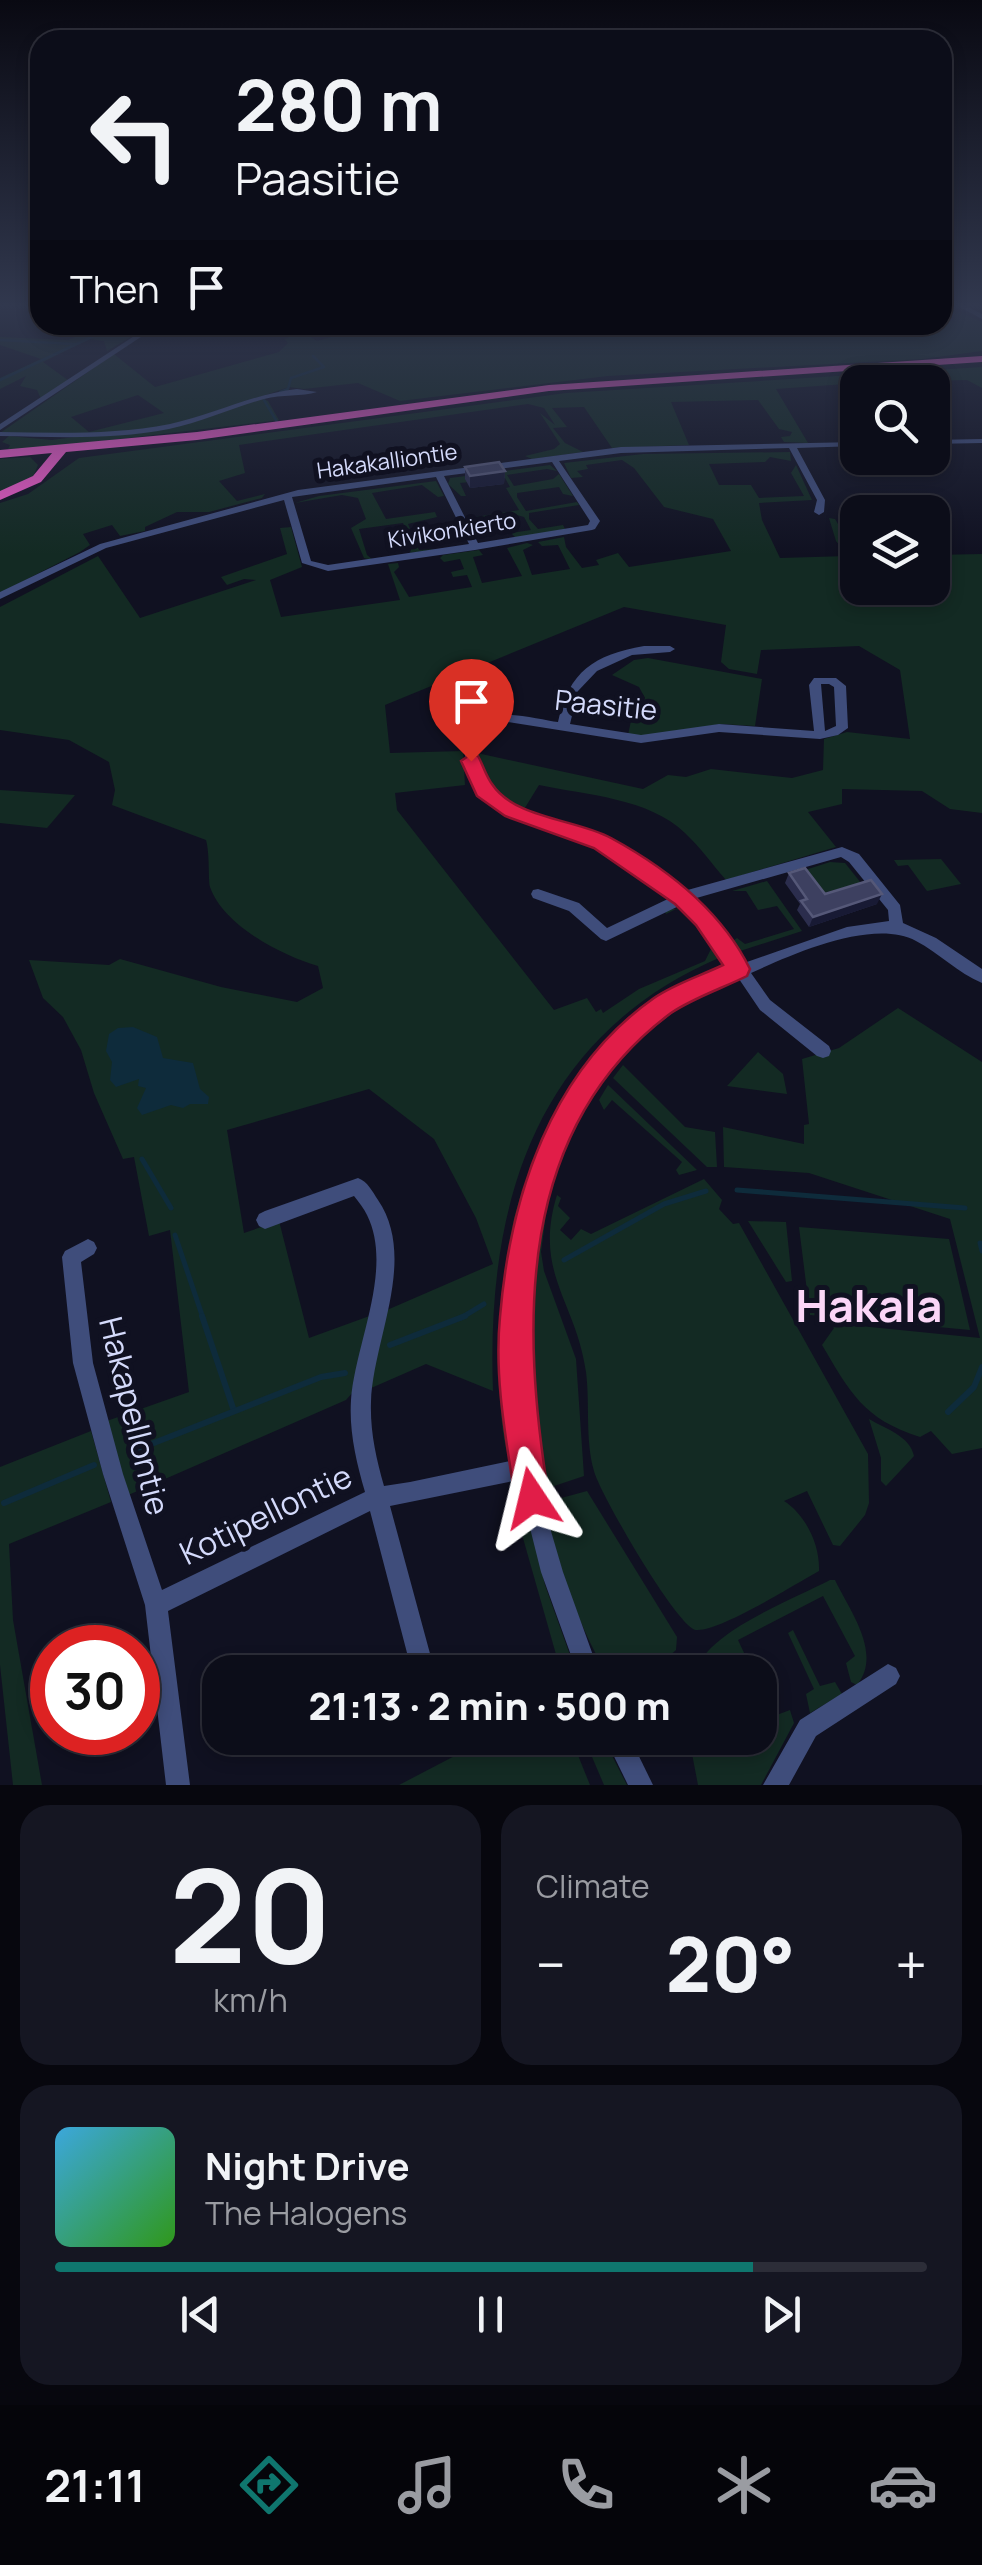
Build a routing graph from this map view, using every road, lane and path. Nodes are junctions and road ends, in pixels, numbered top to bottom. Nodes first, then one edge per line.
1 (62, 388) edge
2 (546, 388) edge
3 (313, 392) dead end
4 (0, 431) edge
5 (982, 441) edge
6 (950, 442) edge
7 (840, 445) edge
8 (790, 446) junction
9 (61, 450) junction
10 (43, 451) junction
11 (0, 454) edge
12 (554, 458) junction
13 (44, 472) junction
14 (439, 474) junction
15 (287, 495) junction
16 (0, 496) edge
17 (819, 512) dead end
18 (475, 547) junction
19 (0, 596) edge
20 (670, 649) dead end
21 (563, 727) junction
22 (820, 735) dead end
23 (538, 894) dead end
24 (683, 898) junction
25 (896, 927) junction
26 (738, 969) junction
27 (982, 978) edge
28 (823, 1051) dead end
29 (266, 1220) dead end
30 (88, 1248) dead end
31 (525, 1468) junction
32 (377, 1497) junction
33 (156, 1605) junction
34 (419, 1655) edge
35 (581, 1655) edge
36 (888, 1676) dead end
37 (626, 1755) edge
38 (178, 1785) edge
39 (641, 1785) edge
40 (775, 1785) edge

1 - 4 street
2 - 9 highway
3 - 4 street
5 - 6 street
7 - 8 street, Hakakalliontie
8 - 12 street, Hakakalliontie
8 - 17 street
9 - 10 highway
9 - 13 highway
10 - 11 highway
10 - 13 highway
12 - 14 street, Hakakalliontie
12 - 18 street, Kivikonkierto
13 - 16 highway
14 - 15 street, Hakakalliontie
14 - 18 street
15 - 18 street, Kivikonkierto
15 - 19 street, Hakakalliontie
20 - 21 street
21 - 22 street, Paasitie
21 - 24 street, Paasitie
23 - 24 street
24 - 25 street
24 - 26 street, Paasitie
25 - 26 street
25 - 27 street
26 - 28 street, Paasitie
26 - 31 street
29 - 32 street
30 - 33 street, Hakapellontie
31 - 32 street, Kotipellontie
31 - 35 street
32 - 33 street, Kotipellontie
32 - 34 street
33 - 38 street
36 - 40 street
37 - 39 street

